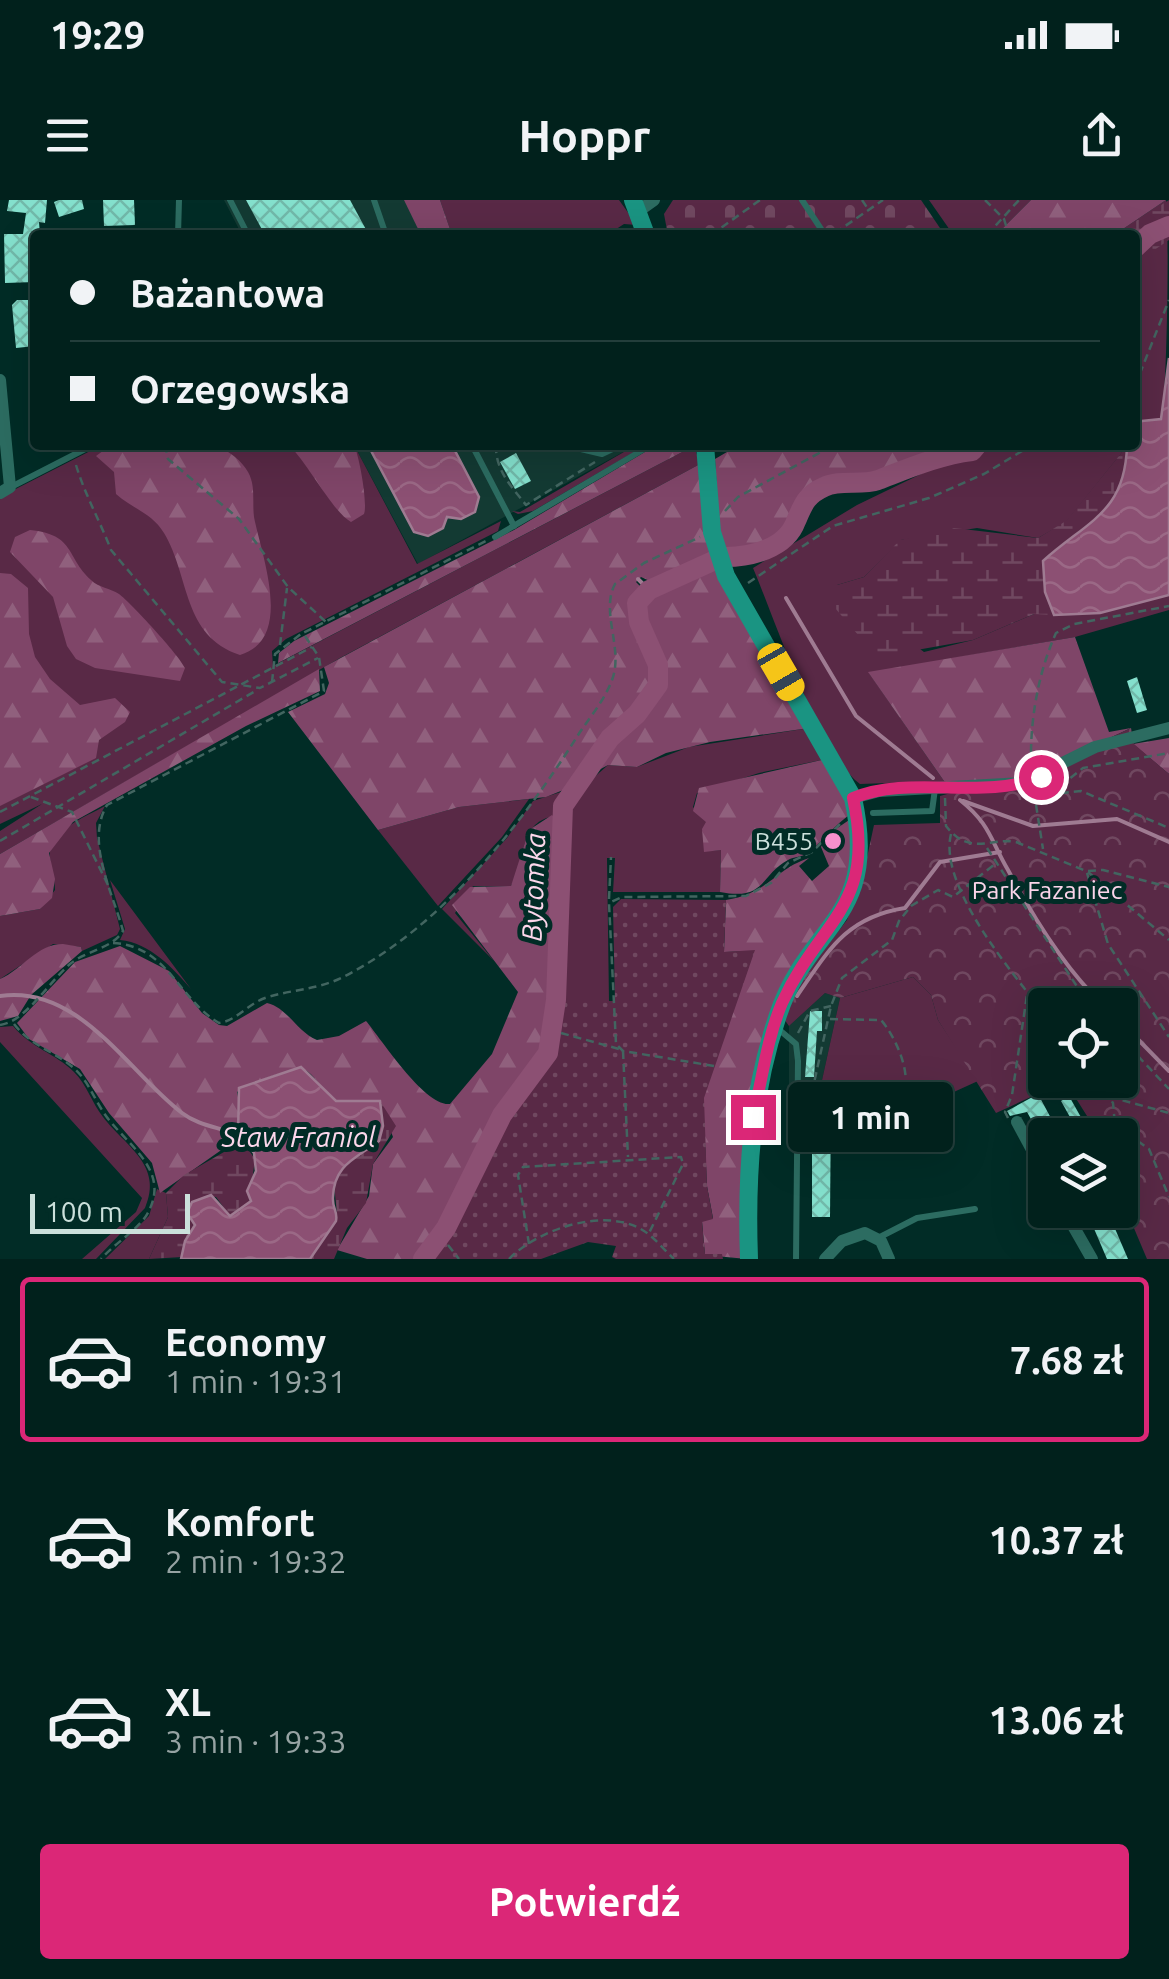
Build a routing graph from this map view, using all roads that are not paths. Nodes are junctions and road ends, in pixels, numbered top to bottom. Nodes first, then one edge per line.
1 (180, 200) edge
2 (230, 200) edge
3 (374, 200) edge
4 (802, 200) edge
5 (645, 203) edge
6 (178, 230) edge
7 (245, 230) edge
8 (384, 230) edge
9 (646, 230) edge
10 (822, 230) edge
11 (0, 380) edge
12 (81, 450) edge
13 (475, 450) edge
14 (585, 450) edge
15 (610, 450) edge
16 (643, 450) edge
17 (705, 450) edge
18 (5, 490) edge
19 (514, 526) junction
20 (495, 536) road end
21 (1169, 728) edge
22 (940, 792) junction
23 (861, 809) junction
24 (775, 1026) junction
25 (1017, 1122) dead end
26 (1028, 1142) edge
27 (976, 1209) dead end
28 (1074, 1228) edge
29 (878, 1238) junction
30 (749, 1259) edge
31 (796, 1259) edge
32 (825, 1259) edge
33 (889, 1259) edge
34 (1092, 1259) edge

1 - 6 lane
2 - 7 lane
3 - 8 lane
4 - 10 lane
5 - 9 street
11 - 18 street
12 - 18 lane
13 - 19 lane
14 - 15 lane
16 - 19 lane
17 - 23 street
19 - 20 lane
21 - 22 street
22 - 23 street
22 - 23 lane
23 - 24 street
24 - 30 street
24 - 31 lane
25 - 26 street
27 - 29 lane
28 - 34 street
29 - 32 street
29 - 33 street

